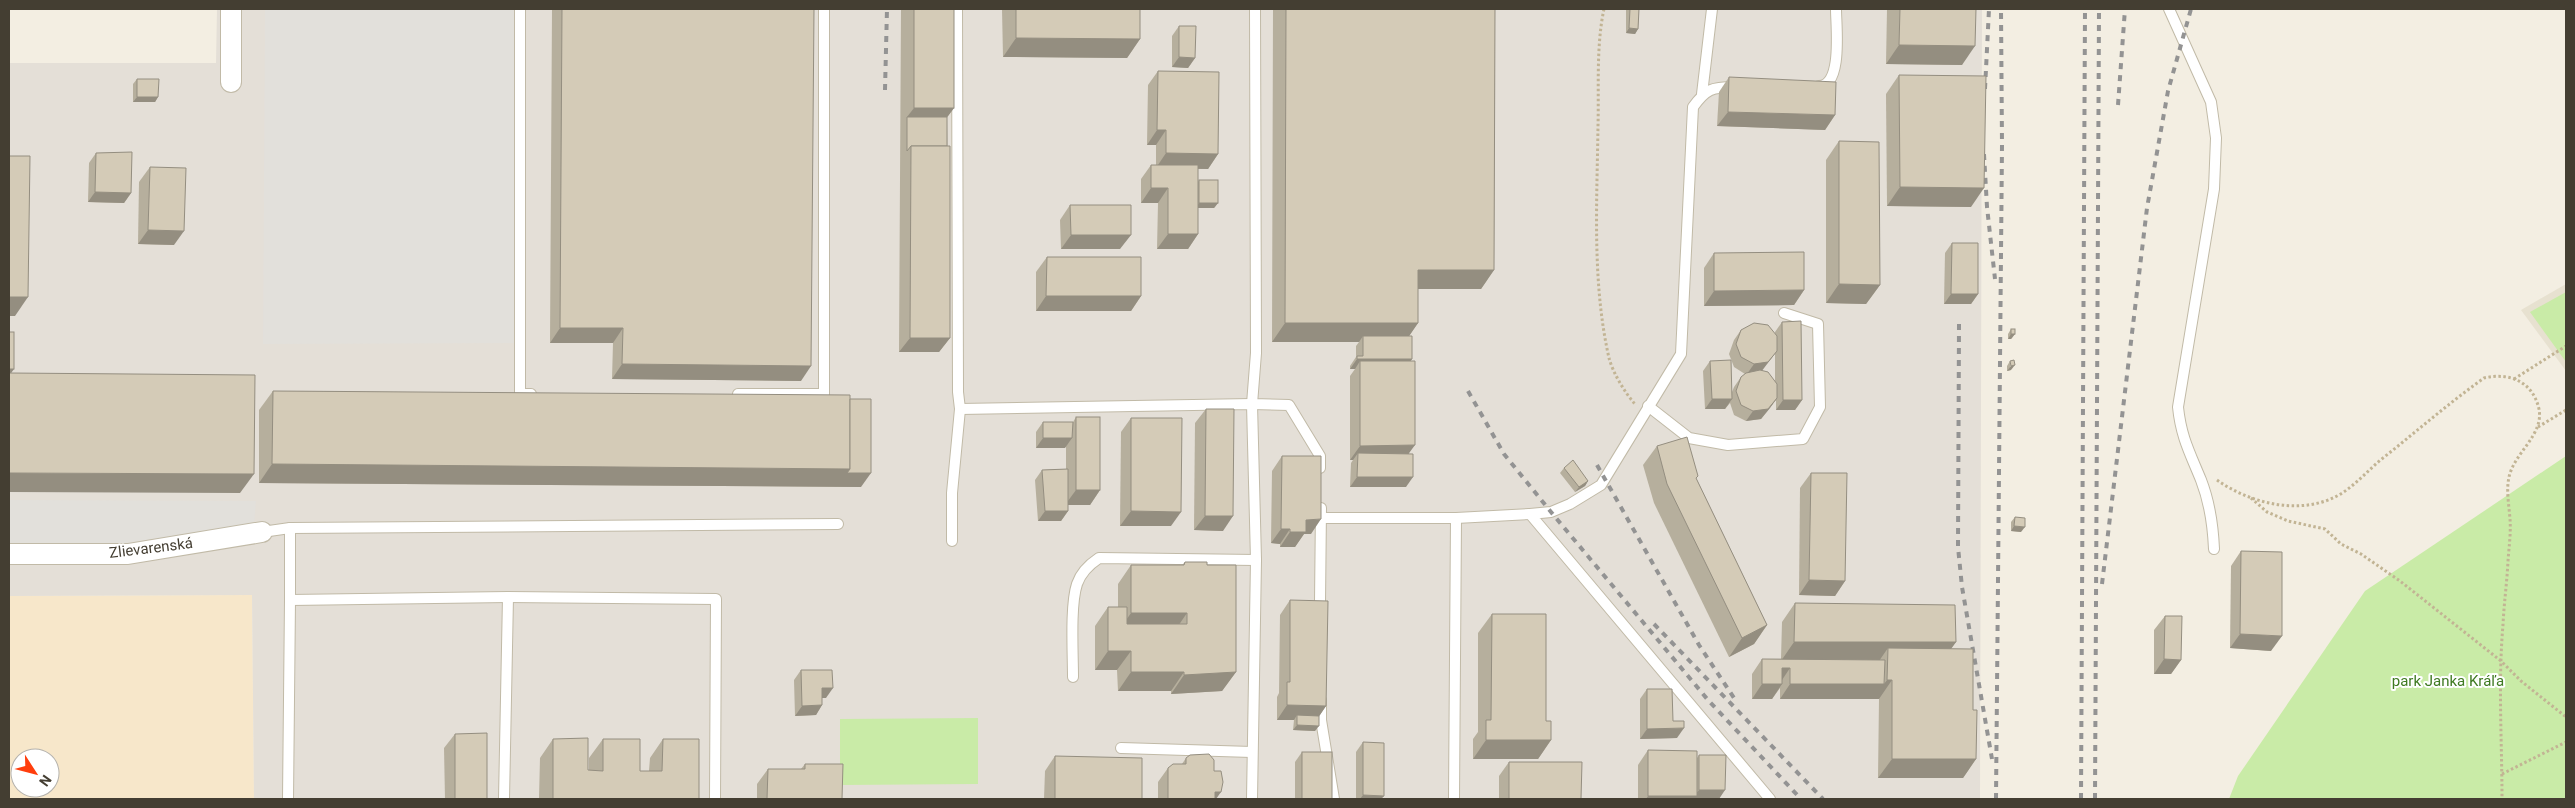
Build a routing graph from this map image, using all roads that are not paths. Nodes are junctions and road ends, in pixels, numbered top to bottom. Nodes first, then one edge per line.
1 (231, 9) edge
2 (520, 9) edge
3 (824, 9) edge
4 (957, 9) edge
5 (1256, 9) edge
6 (1712, 9) edge
7 (1836, 9) edge
8 (2169, 9) edge
9 (231, 82) dead end
10 (1746, 86) edge
11 (1804, 86) edge
12 (1702, 94) junction
13 (1784, 313) dead end
14 (540, 394) edge
15 (726, 394) edge
16 (1252, 404) junction
17 (960, 409) junction
18 (1645, 410) junction
19 (1320, 482) edge
20 (1321, 500) edge
21 (1530, 514) junction
22 (1321, 518) junction
23 (1456, 518) junction
24 (838, 524) dead end
25 (290, 528) junction
26 (262, 532) joint
27 (952, 541) dead end
28 (2214, 549) dead end
29 (9, 554) edge
30 (1256, 560) junction
31 (508, 597) junction
32 (290, 600) junction
33 (1320, 602) edge
34 (1074, 677) dead end
35 (1321, 691) edge
36 (1121, 748) dead end
37 (1252, 752) junction
38 (288, 799) edge
39 (504, 799) edge
40 (715, 799) edge
41 (1252, 799) edge
42 (1334, 799) edge
43 (1454, 799) edge
44 (1770, 799) edge

1 - 9 street
2 - 14 lane
3 - 15 lane
4 - 17 lane
5 - 16 lane
6 - 12 lane
7 - 11 lane
8 - 28 lane
10 - 12 lane
12 - 18 lane
13 - 18 lane
16 - 17 lane
16 - 19 lane
16 - 30 lane
17 - 27 lane
18 - 21 lane
20 - 22 lane
21 - 23 lane
21 - 44 lane
22 - 23 lane
22 - 33 lane
23 - 43 lane
24 - 25 lane
25 - 26 lane
25 - 32 lane
26 - 29 street, Zlievarenská
30 - 34 lane
30 - 37 lane
31 - 32 lane
31 - 39 lane
31 - 40 lane
32 - 38 lane
35 - 42 lane
36 - 37 lane
37 - 41 lane

